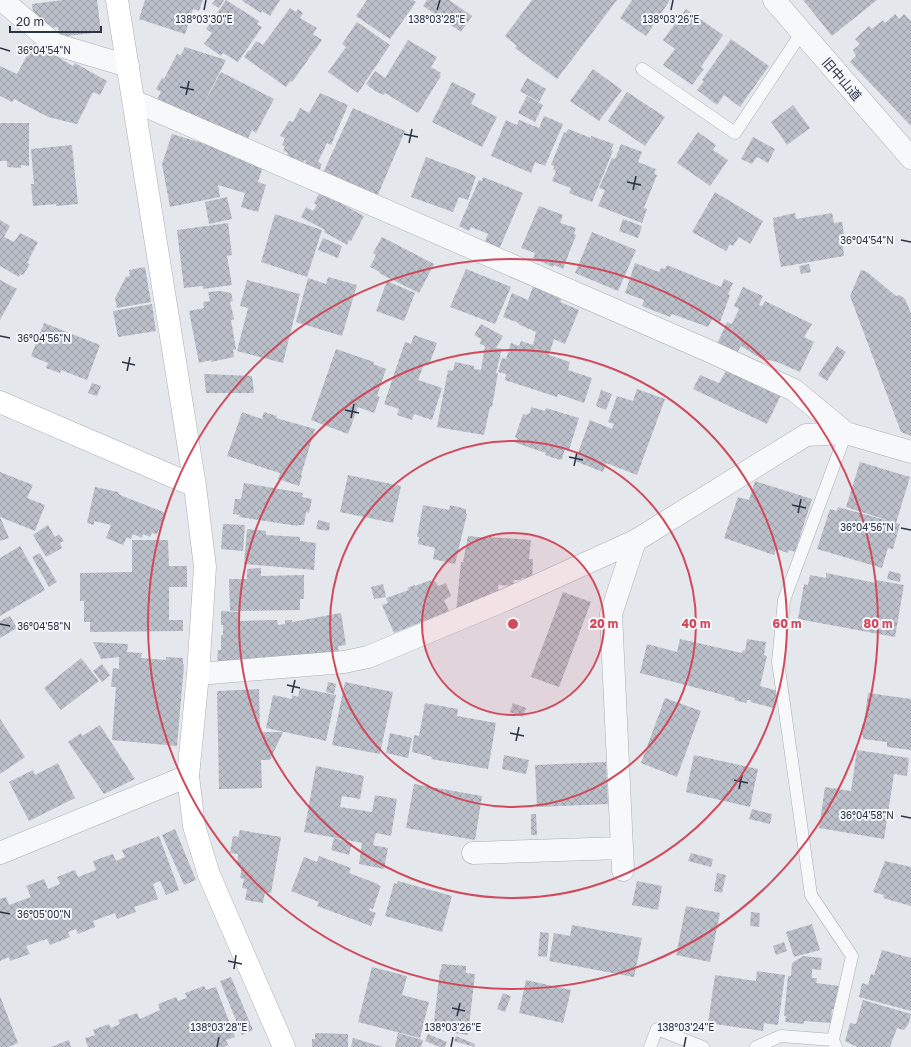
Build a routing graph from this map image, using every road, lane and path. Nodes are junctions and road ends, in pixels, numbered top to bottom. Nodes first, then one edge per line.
1 (2, 0) edge
2 (118, 0) edge
3 (774, 0) edge
4 (802, 32) junction
5 (128, 66) junction
6 (642, 70) dead end
7 (134, 102) junction
8 (911, 158) edge
9 (0, 402) edge
10 (846, 432) junction
11 (911, 452) edge
12 (195, 486) junction
13 (635, 541) junction
14 (198, 674) junction
15 (188, 776) junction
16 (621, 848) junction
17 (0, 853) edge
18 (473, 853) dead end
19 (623, 870) dead end
20 (835, 1044) edge
21 (284, 1047) edge
22 (650, 1047) edge
23 (703, 1047) edge
24 (756, 1047) edge

1 - 5 street
2 - 5 street
3 - 4 street, 旧中山道
4 - 6 lane
4 - 8 street, 旧中山道
5 - 7 street
7 - 10 street
7 - 12 street
9 - 12 street
10 - 11 street
10 - 13 street
10 - 20 lane
12 - 14 street
13 - 14 street
13 - 16 street
14 - 15 street
15 - 17 street
15 - 21 street
16 - 18 street
16 - 19 street
20 - 24 lane
22 - 23 lane

